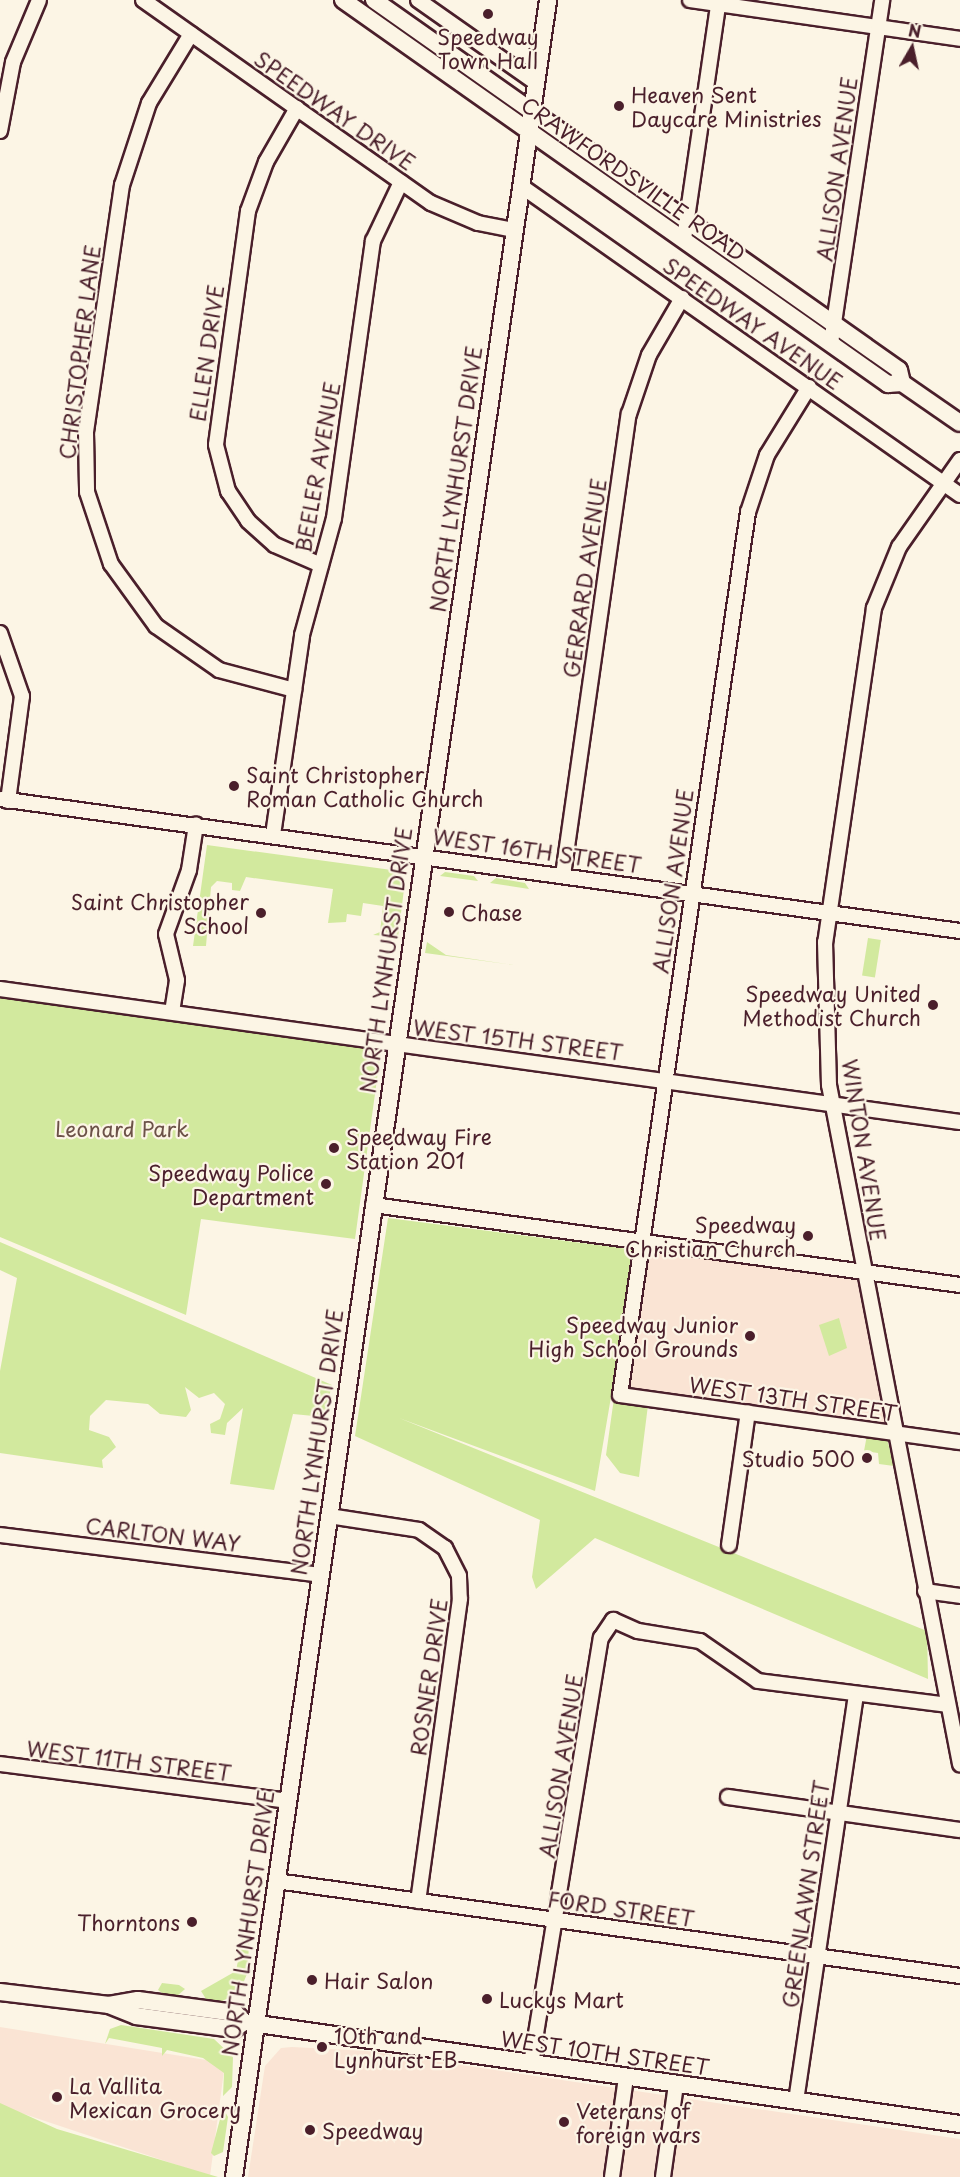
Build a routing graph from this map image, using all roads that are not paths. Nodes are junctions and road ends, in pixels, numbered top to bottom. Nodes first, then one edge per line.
1 (39, 0) edge
2 (143, 0) edge
3 (343, 0) edge
4 (374, 0) edge
5 (418, 0) edge
6 (548, 0) edge
7 (690, 0) edge
8 (882, 0) edge
9 (719, 2) edge
10 (878, 27) junction
11 (191, 34) junction
12 (960, 39) edge
13 (536, 83) junction
14 (297, 108) junction
15 (532, 111) junction
16 (0, 130) edge
17 (529, 131) junction
18 (401, 182) junction
19 (521, 186) junction
20 (686, 220) junction
21 (514, 230) junction
22 (684, 239) junction
23 (682, 298) junction
24 (835, 324) junction
25 (831, 344) junction
26 (902, 383) junction
27 (809, 387) junction
28 (960, 423) edge
29 (960, 460) edge
30 (943, 483) junction
31 (960, 495) edge
32 (321, 565) junction
33 (0, 633) edge
34 (294, 690) junction
35 (4, 800) edge
36 (196, 825) junction
37 (273, 835) junction
38 (423, 855) junction
39 (563, 875) junction
40 (691, 893) junction
41 (828, 913) junction
42 (960, 931) edge
43 (0, 989) edge
44 (172, 1012) junction
45 (396, 1045) junction
46 (666, 1080) junction
47 (833, 1103) junction
48 (960, 1122) edge
49 (373, 1204) junction
50 (642, 1241) junction
51 (864, 1272) junction
52 (960, 1285) edge
53 (620, 1395) joint
54 (748, 1412) junction
55 (894, 1434) junction
56 (960, 1442) edge
57 (329, 1516) junction
58 (0, 1535) edge
59 (729, 1545) dead end
60 (320, 1575) junction
61 (925, 1591) junction
62 (960, 1596) edge
63 (856, 1694) junction
64 (947, 1705) junction
65 (0, 1764) edge
66 (960, 1764) edge
67 (728, 1797) dead end
68 (288, 1801) junction
69 (838, 1814) junction
70 (960, 1830) edge
71 (276, 1881) junction
72 (418, 1901) junction
73 (558, 1921) junction
74 (817, 1956) junction
75 (960, 1976) edge
76 (0, 1992) edge
77 (250, 2023) junction
78 (531, 2064) junction
79 (626, 2077) junction
80 (676, 2084) junction
81 (796, 2101) junction
82 (960, 2124) edge
83 (234, 2177) edge
84 (612, 2177) edge
85 (663, 2177) edge

1 - 16 street
2 - 11 street, SPEEDWAY DRIVE
3 - 17 main road, CRAWFORDSVILLE ROAD
4 - 15 main road, CRAWFORDSVILLE ROAD
5 - 13 street, CRAWFORDSVILLE ROAD
6 - 13 main road, NORTH LYNHURST DRIVE
7 - 9 street
8 - 10 street, ALLISON AVENUE
9 - 10 street
9 - 20 street
10 - 12 street
10 - 24 street, ALLISON AVENUE
11 - 14 street, SPEEDWAY DRIVE
11 - 34 street, CHRISTOPHER LANE
13 - 15 main road, NORTH LYNHURST DRIVE
14 - 18 street, SPEEDWAY DRIVE
14 - 32 street, ELLEN DRIVE
15 - 17 main road, NORTH LYNHURST DRIVE
15 - 20 main road, CRAWFORDSVILLE ROAD
17 - 19 main road, NORTH LYNHURST DRIVE
17 - 22 main road, CRAWFORDSVILLE ROAD
18 - 21 street, SPEEDWAY DRIVE
18 - 32 street, BEELER AVENUE
19 - 21 main road, NORTH LYNHURST DRIVE
19 - 23 street, SPEEDWAY AVENUE
20 - 22 street
20 - 24 main road, CRAWFORDSVILLE ROAD
21 - 38 main road, NORTH LYNHURST DRIVE
22 - 25 main road, CRAWFORDSVILLE ROAD
23 - 27 street, SPEEDWAY AVENUE
23 - 39 street, GERRARD AVENUE
24 - 25 street, ALLISON AVENUE
24 - 26 main road, CRAWFORDSVILLE ROAD
25 - 26 main road, CRAWFORDSVILLE ROAD
26 - 28 main road, CRAWFORDSVILLE ROAD
27 - 30 street, SPEEDWAY AVENUE
27 - 40 street, ALLISON AVENUE
29 - 30 street, WINTON AVENUE
30 - 31 street, SPEEDWAY AVENUE
30 - 41 street, WINTON AVENUE
32 - 34 street, BEELER AVENUE
33 - 35 street
34 - 37 street, BEELER AVENUE
35 - 36 street, WEST 16TH STREET
36 - 37 street, WEST 16TH STREET
36 - 44 street
37 - 38 street, WEST 16TH STREET
38 - 39 street, WEST 16TH STREET
38 - 45 main road, NORTH LYNHURST DRIVE
39 - 40 street, WEST 16TH STREET
40 - 41 street, WEST 16TH STREET
40 - 46 street, ALLISON AVENUE
41 - 42 street, WEST 16TH STREET
41 - 47 street, WINTON AVENUE
43 - 44 street, WEST 15TH STREET
44 - 45 street, WEST 15TH STREET
45 - 46 street, WEST 15TH STREET
45 - 49 main road, NORTH LYNHURST DRIVE
46 - 47 street, WEST 15TH STREET
46 - 50 street, ALLISON AVENUE
47 - 48 street, WEST 15TH STREET
47 - 51 street, WINTON AVENUE
49 - 50 street
49 - 57 main road, NORTH LYNHURST DRIVE
50 - 51 street
50 - 53 street, ALLISON AVENUE
51 - 52 street
51 - 55 street, WINTON AVENUE
53 - 54 street, WEST 13TH STREET
54 - 55 street, WEST 13TH STREET
54 - 59 street
55 - 56 street, WEST 13TH STREET
55 - 61 street, WINTON AVENUE
57 - 60 main road, NORTH LYNHURST DRIVE
57 - 72 street, ROSNER DRIVE
58 - 60 street, CARLTON WAY
60 - 68 main road, NORTH LYNHURST DRIVE
61 - 62 street
61 - 64 street, WINTON AVENUE
63 - 64 street
63 - 69 street, GREENLAWN STREET
63 - 73 street, ALLISON AVENUE
64 - 66 street, WINTON AVENUE
65 - 68 street, WEST 11TH STREET
67 - 69 street
68 - 71 main road, NORTH LYNHURST DRIVE
69 - 70 street
69 - 74 street, GREENLAWN STREET
71 - 72 street, FORD STREET
71 - 77 main road, NORTH LYNHURST DRIVE
72 - 73 street, FORD STREET
73 - 74 street, FORD STREET
73 - 78 street, ALLISON AVENUE
74 - 75 street, FORD STREET
74 - 81 street, GREENLAWN STREET
76 - 77 main road, WEST 10TH STREET
77 - 78 main road, WEST 10TH STREET
77 - 83 main road, NORTH LYNHURST DRIVE
78 - 79 main road, WEST 10TH STREET
79 - 80 main road, WEST 10TH STREET
79 - 84 street
80 - 81 main road, WEST 10TH STREET
80 - 85 street
81 - 82 main road, WEST 10TH STREET

